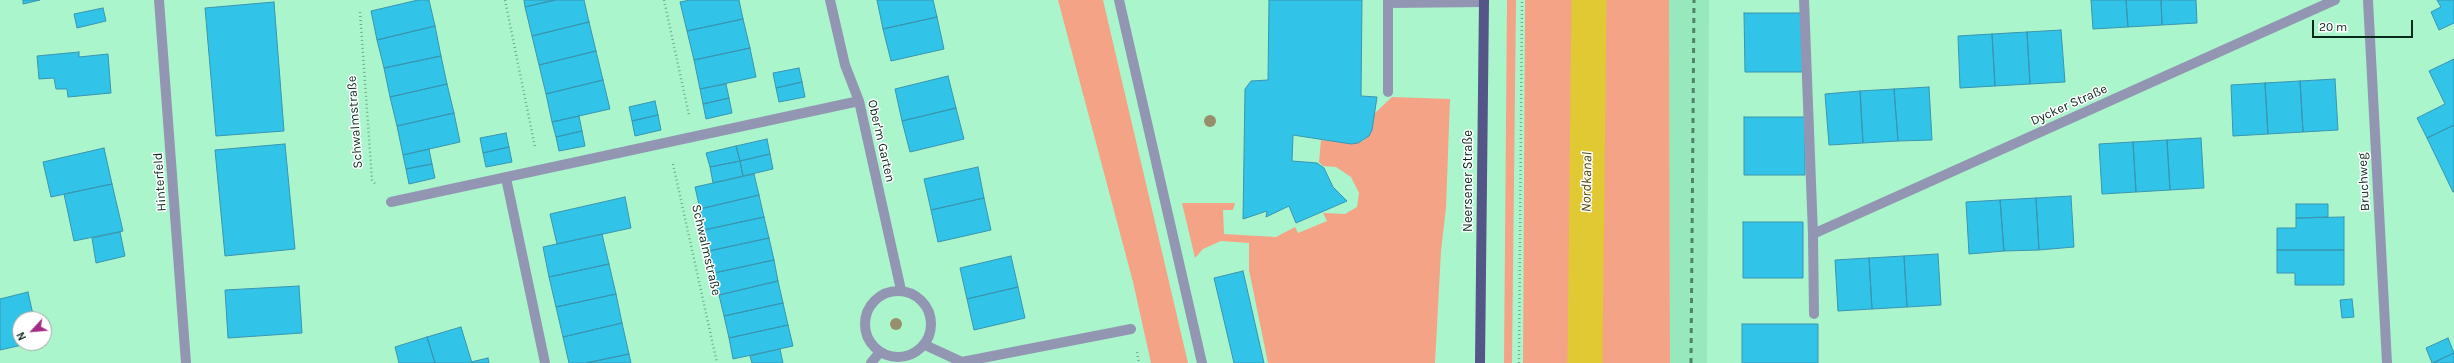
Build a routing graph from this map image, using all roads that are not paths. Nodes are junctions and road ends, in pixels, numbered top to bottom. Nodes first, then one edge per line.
1 (159, 0) edge
2 (830, 0) edge
3 (1119, 0) edge
4 (1804, 0) edge
5 (2335, 0) edge
6 (2368, 0) edge
7 (1388, 1) edge
8 (1484, 1) edge
9 (1388, 92) dead end
10 (859, 101) junction
11 (506, 178) junction
12 (391, 202) road end
13 (1813, 234) junction
14 (901, 290) junction
15 (1814, 314) dead end
16 (1131, 329) dead end
17 (925, 345) junction
18 (880, 352) junction
19 (186, 363) edge
20 (546, 363) edge
21 (871, 363) edge
22 (1202, 363) edge
23 (1480, 363) edge
24 (2387, 363) edge

1 - 19 street, Hinterfeld
2 - 10 street, Ober'm Garten
3 - 22 street
4 - 13 street
5 - 13 street, Dycker Straße
6 - 24 street, Bruchweg
7 - 8 street
7 - 9 street
8 - 23 main road, Neersener Straße
10 - 11 street
10 - 14 street, Ober'm Garten
11 - 12 street
11 - 20 street
13 - 15 street
14 - 17 street
14 - 18 street
16 - 17 street
17 - 18 street
18 - 21 street

